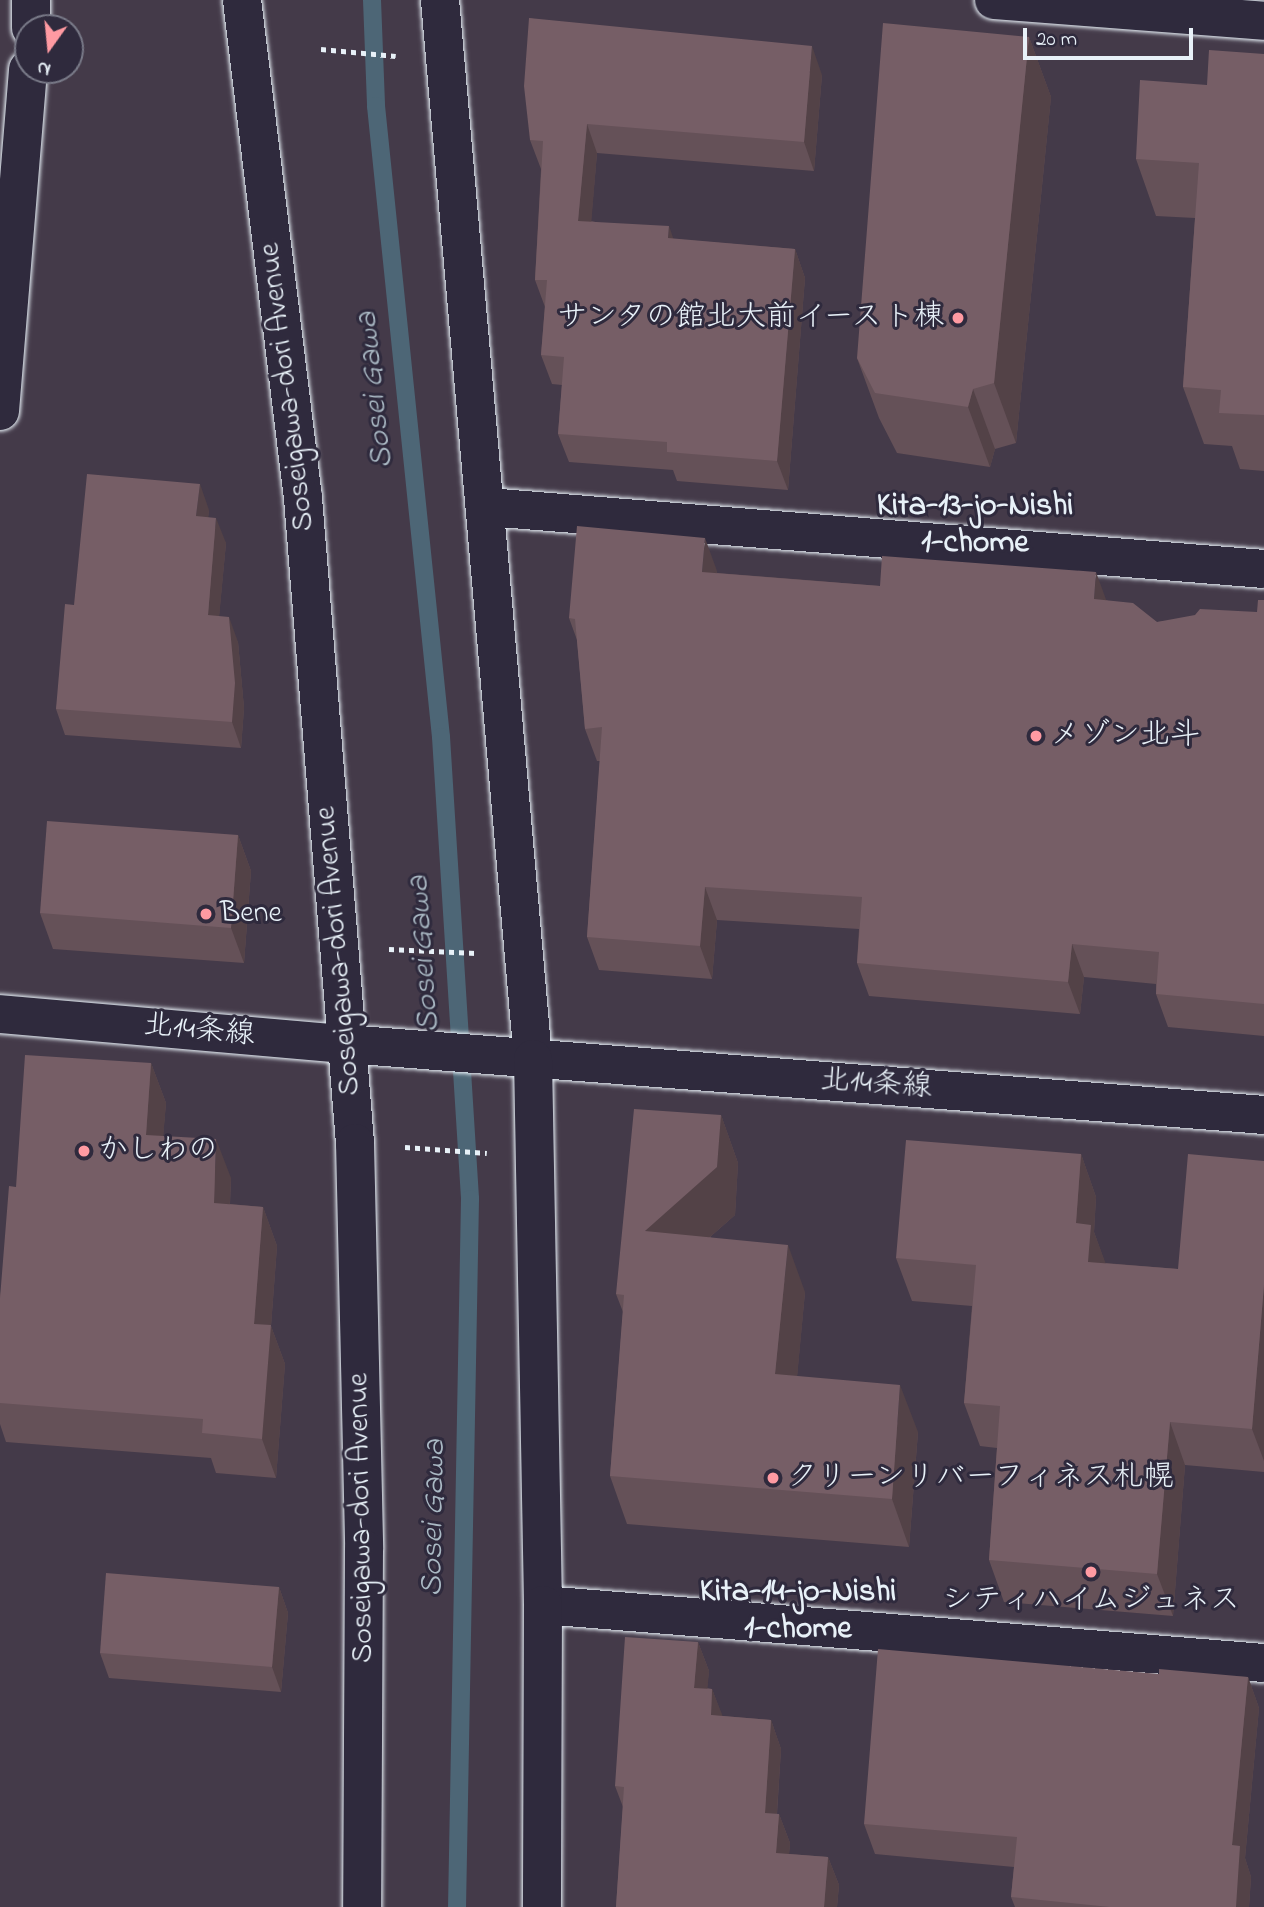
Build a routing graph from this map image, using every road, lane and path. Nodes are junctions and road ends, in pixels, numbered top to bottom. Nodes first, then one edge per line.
1 (242, 0) edge
2 (440, 0) edge
3 (994, 0) edge
4 (1264, 21) edge
5 (321, 49) dead end
6 (396, 56) dead end
7 (27, 84) edge
8 (0, 411) edge
9 (487, 507) junction
10 (1264, 569) edge
11 (388, 949) dead end
12 (481, 953) dead end
13 (0, 1014) edge
14 (346, 1044) junction
15 (533, 1059) junction
16 (1264, 1115) edge
17 (404, 1147) dead end
18 (491, 1153) dead end
19 (543, 1605) junction
20 (1264, 1662) edge
21 (362, 1907) edge
22 (542, 1907) edge

1 - 14 main road, Soseigawa-dori Avenue
2 - 9 main road
3 - 4 main road
5 - 6 path
7 - 8 main road
9 - 10 main road
9 - 15 main road
11 - 12 path
13 - 14 main road, 北14条線
14 - 15 main road, 北14条線
14 - 21 main road, Soseigawa-dori Avenue
15 - 16 main road, 北14条線
15 - 19 main road
17 - 18 path
19 - 20 main road
19 - 22 main road

